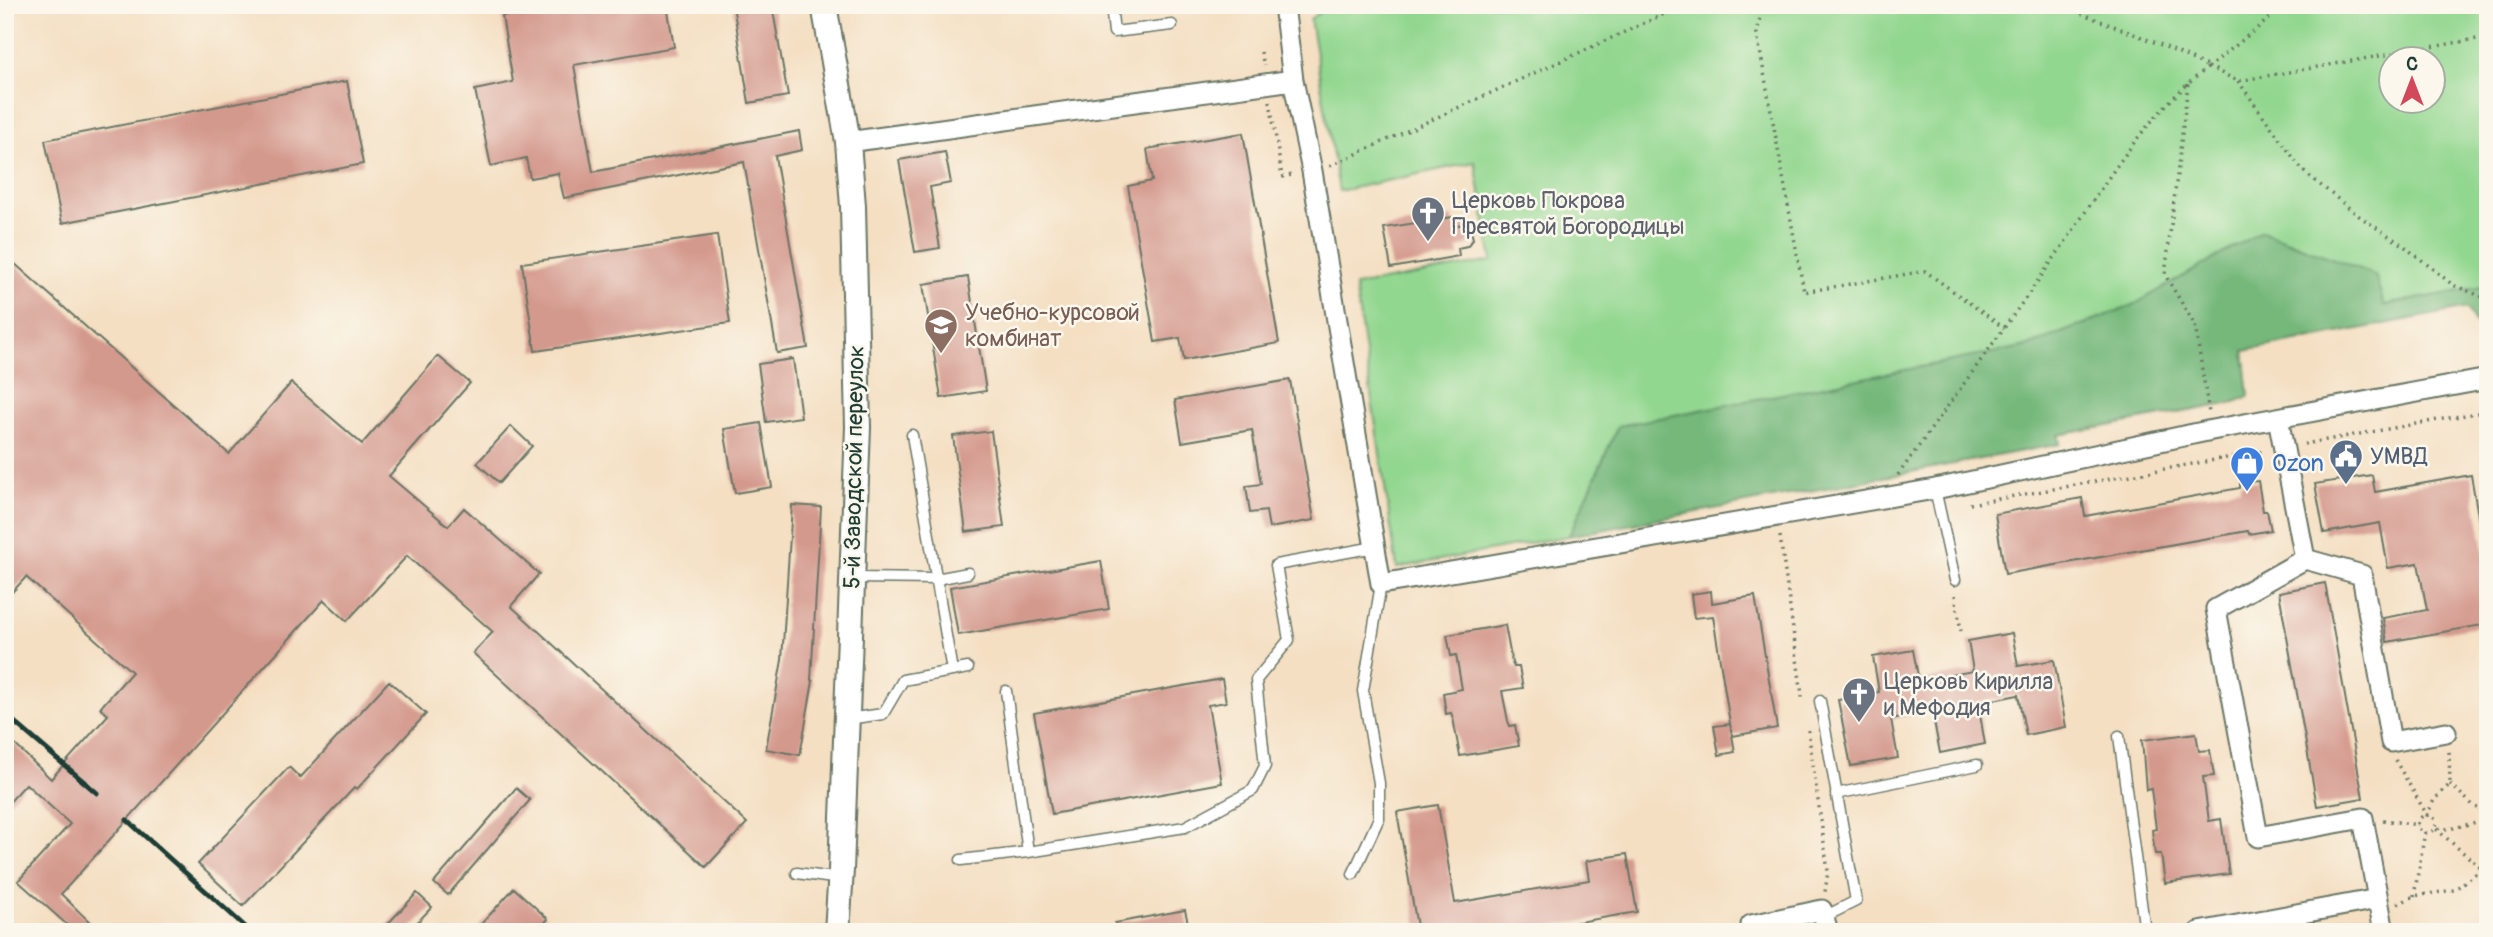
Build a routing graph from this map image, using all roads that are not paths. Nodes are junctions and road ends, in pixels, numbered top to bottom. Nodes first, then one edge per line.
1 (824, 5) edge
2 (1111, 5) edge
3 (1283, 5) edge
4 (1172, 25) dead end
5 (1293, 80) junction
6 (848, 142) junction
7 (2488, 379) edge
8 (2278, 418) junction
9 (912, 435) dead end
10 (1936, 489) junction
11 (1375, 547) junction
12 (2305, 559) junction
13 (968, 573) dead end
14 (852, 578) junction
15 (936, 579) junction
16 (1955, 580) road end
17 (1381, 584) junction
18 (968, 668) dead end
19 (952, 671) junction
20 (1006, 691) dead end
21 (1820, 701) dead end
22 (846, 719) junction
23 (2446, 732) road end
24 (2119, 736) dead end
25 (1977, 765) dead end
26 (1836, 793) junction
27 (1028, 852) junction
28 (961, 860) dead end
29 (797, 873) dead end
30 (1353, 874) dead end
31 (841, 879) junction
32 (2381, 915) edge
33 (1825, 920) edge
34 (837, 932) edge
35 (1752, 932) edge
36 (2145, 932) edge
37 (2199, 932) edge

1 - 6 street, 5-й Заводской переулок
2 - 4 lane
3 - 5 street
5 - 6 street
5 - 11 street
6 - 14 street, 5-й Заводской переулок
7 - 8 street
8 - 10 street
8 - 12 street
9 - 15 lane
10 - 16 lane
10 - 17 street
11 - 17 street
11 - 27 lane
12 - 23 street
12 - 32 street
13 - 15 lane
14 - 15 lane
14 - 22 street, 5-й Заводской переулок
15 - 19 lane
17 - 30 lane
18 - 19 lane
19 - 22 lane
20 - 27 lane
21 - 26 lane
22 - 31 street, 5-й Заводской переулок
24 - 36 lane
25 - 26 lane
26 - 33 lane
27 - 28 lane
29 - 31 lane
31 - 34 street, 5-й Заводской переулок
32 - 37 street
33 - 35 street

